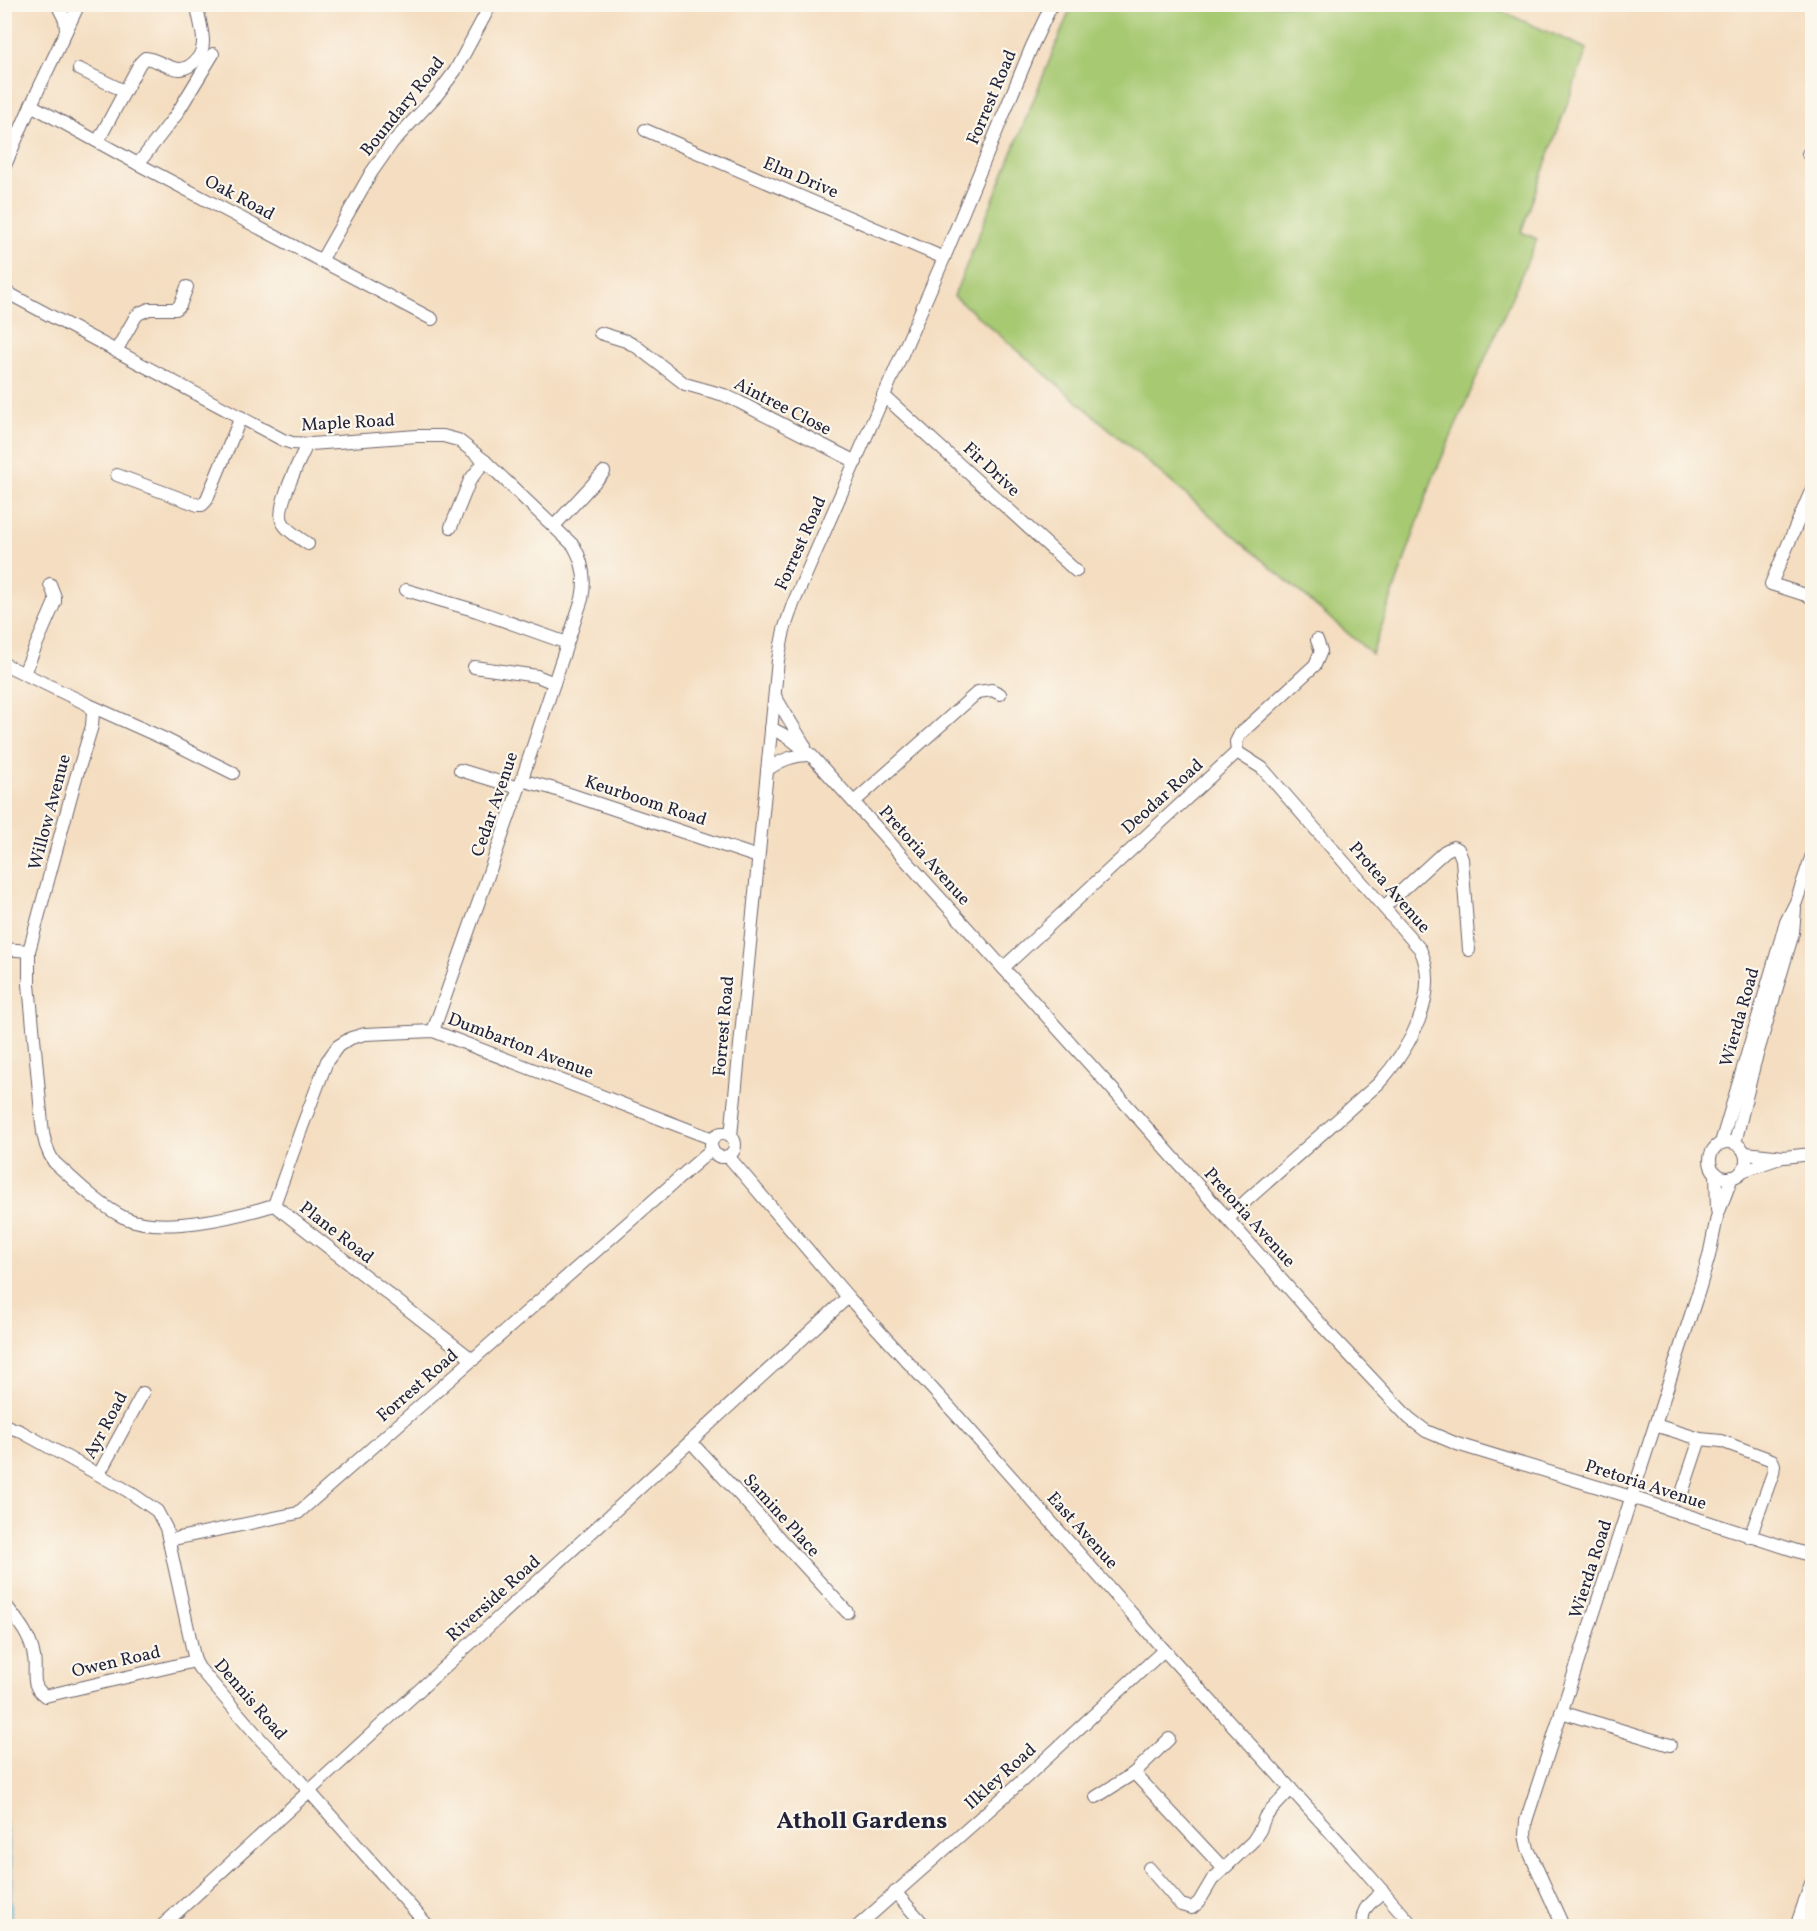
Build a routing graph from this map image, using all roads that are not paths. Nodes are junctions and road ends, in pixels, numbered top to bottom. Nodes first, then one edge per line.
1 (57, 4) edge
2 (196, 4) edge
3 (491, 4) edge
4 (1052, 4) edge
5 (76, 5) edge
6 (67, 31) junction
7 (213, 54) dead end
8 (80, 69) dead end
9 (124, 91) junction
10 (31, 105) junction
11 (645, 130) dead end
12 (98, 141) junction
13 (138, 164) junction
14 (4, 168) edge
15 (944, 258) junction
16 (321, 261) junction
17 (187, 287) dead end
18 (4, 291) edge
19 (432, 319) dead end
20 (600, 333) dead end
21 (116, 351) junction
22 (884, 395) junction
23 (241, 417) junction
24 (307, 444) junction
25 (485, 461) junction
26 (856, 462) junction
27 (604, 472) dead end
28 (117, 475) dead end
29 (1812, 489) edge
30 (451, 526) dead end
31 (554, 526) junction
32 (308, 544) dead end
33 (1076, 571) dead end
34 (50, 584) dead end
35 (585, 586) joint
36 (406, 590) dead end
37 (1812, 597) edge
38 (1317, 640) dead end
39 (567, 643) junction
40 (4, 664) edge
41 (474, 667) dead end
42 (24, 673) junction
43 (554, 682) junction
44 (1000, 694) dead end
45 (775, 696) junction
46 (89, 705) junction
47 (771, 728) junction
48 (1237, 752) junction
49 (811, 755) junction
50 (460, 770) dead end
51 (767, 770) junction
52 (233, 772) dead end
53 (520, 784) junction
54 (854, 802) junction
55 (1812, 855) edge
56 (758, 856) junction
57 (1384, 907) junction
58 (4, 949) edge
59 (1469, 950) dead end
60 (29, 951) junction
61 (1003, 968) junction
62 (1762, 1021) junction
63 (433, 1031) junction
64 (731, 1136) junction
65 (1721, 1143) junction
66 (1735, 1143) junction
67 (713, 1144) junction
68 (1745, 1153) junction
69 (1812, 1154) edge
70 (728, 1156) junction
71 (1784, 1156) junction
72 (1716, 1173) junction
73 (1737, 1174) junction
74 (274, 1205) junction
75 (121, 1216) joint
76 (1717, 1217) junction
77 (1227, 1220) junction
78 (848, 1297) junction
79 (473, 1360) junction
80 (143, 1393) dead end
81 (4, 1425) edge
82 (1655, 1425) junction
83 (1700, 1439) junction
84 (691, 1442) junction
85 (99, 1474) junction
86 (1681, 1496) dead end
87 (1631, 1497) junction
88 (1750, 1537) junction
89 (169, 1540) junction
90 (1812, 1556) edge
91 (4, 1603) edge
92 (847, 1612) dead end
93 (1164, 1650) junction
94 (195, 1661) junction
95 (1561, 1712) junction
96 (1169, 1739) dead end
97 (1670, 1745) dead end
98 (1134, 1773) junction
99 (1291, 1789) junction
100 (308, 1790) junction
101 (1096, 1797) dead end
102 (1149, 1868) dead end
103 (1223, 1868) junction
104 (1812, 1885) edge
105 (1383, 1891) junction
106 (895, 1893) junction
107 (1812, 1920) edge
108 (162, 1926) edge
109 (428, 1926) edge
110 (858, 1926) edge
111 (925, 1926) edge
112 (1363, 1926) edge
113 (1413, 1926) edge
114 (1563, 1926) edge
115 (1798, 1926) edge
116 (1810, 1926) edge

1 - 6 street
2 - 9 street
3 - 16 street, Boundary Road
4 - 15 street, Forrest Road
5 - 6 street
6 - 10 street
7 - 13 street
8 - 9 street
9 - 12 street
10 - 12 street, Oak Road
10 - 14 street
11 - 15 street, Elm Drive
12 - 13 street, Oak Road
13 - 16 street, Oak Road
15 - 22 street, Forrest Road
16 - 19 street, Oak Road
17 - 21 street
18 - 21 street, Maple Road
20 - 26 street, Aintree Close
21 - 23 street, Maple Road
22 - 26 street, Forrest Road
22 - 33 street, Fir Drive
23 - 24 street, Maple Road
23 - 28 street
24 - 25 street, Maple Road
24 - 32 street
25 - 30 street
25 - 31 street, Maple Road
26 - 45 street, Forrest Road
27 - 31 street
29 - 37 street
31 - 35 street, Maple Road
34 - 42 street
35 - 39 street, Cedar Avenue
36 - 39 street
38 - 48 street, Deodar Road
39 - 43 street, Cedar Avenue
40 - 42 street
41 - 43 street
42 - 46 street
43 - 53 street, Cedar Avenue
44 - 54 street
45 - 47 street, Forrest Road
45 - 49 street
46 - 52 street
46 - 60 street, Willow Avenue
47 - 49 street, Pretoria Avenue
47 - 51 street, Forrest Road
48 - 57 street, Protea Avenue
48 - 61 street, Deodar Road
49 - 51 street
49 - 54 street, Pretoria Avenue
50 - 53 street, Keurboom Road
51 - 56 street, Forrest Road
53 - 56 street, Keurboom Road
53 - 63 street, Cedar Avenue
54 - 61 street, Pretoria Avenue
55 - 62 street, Wierda Road
56 - 64 street, Forrest Road
57 - 59 street
57 - 77 street, Protea Avenue
58 - 60 street
60 - 75 street, Willow Avenue
61 - 77 street, Pretoria Avenue
62 - 65 street, Wierda Road
62 - 66 street, Wierda Road
63 - 67 street, Dumbarton Avenue
63 - 74 street, Dumbarton Avenue
64 - 67 street
64 - 70 street
65 - 66 street
65 - 72 street
66 - 68 street
67 - 70 street
67 - 79 street, Forrest Road
68 - 71 street
68 - 73 street
69 - 71 street
70 - 78 street, East Avenue
71 - 73 street
72 - 73 street
72 - 76 street, Wierda Road
73 - 76 street, Wierda Road
74 - 75 street, Plane Road
74 - 79 street, Plane Road
76 - 82 street, Wierda Road
77 - 87 street, Pretoria Avenue
78 - 84 street, Riverside Road
78 - 93 street, East Avenue
79 - 89 street, Forrest Road
80 - 85 street, Ayr Road
81 - 85 street, Dennis Road
82 - 83 street
82 - 87 street, Wierda Road
83 - 86 street
83 - 88 street
84 - 92 street, Samine Place
84 - 100 street, Riverside Road
85 - 89 street, Dennis Road
87 - 88 street, Pretoria Avenue
87 - 95 street, Wierda Road
88 - 90 street, Pretoria Avenue
89 - 94 street, Dennis Road
91 - 94 street, Owen Road
93 - 99 street, East Avenue
93 - 106 street, Ilkley Road
94 - 100 street, Dennis Road
95 - 97 street
95 - 114 street, Wierda Road
96 - 98 street
98 - 101 street
98 - 103 street
99 - 103 street
99 - 105 street, East Avenue
100 - 108 street, Riverside Road
100 - 109 street, Dennis Road
102 - 103 street
104 - 115 main road
105 - 112 street
105 - 113 street, East Avenue
106 - 110 street, Ilkley Road
106 - 111 street
107 - 116 main road

